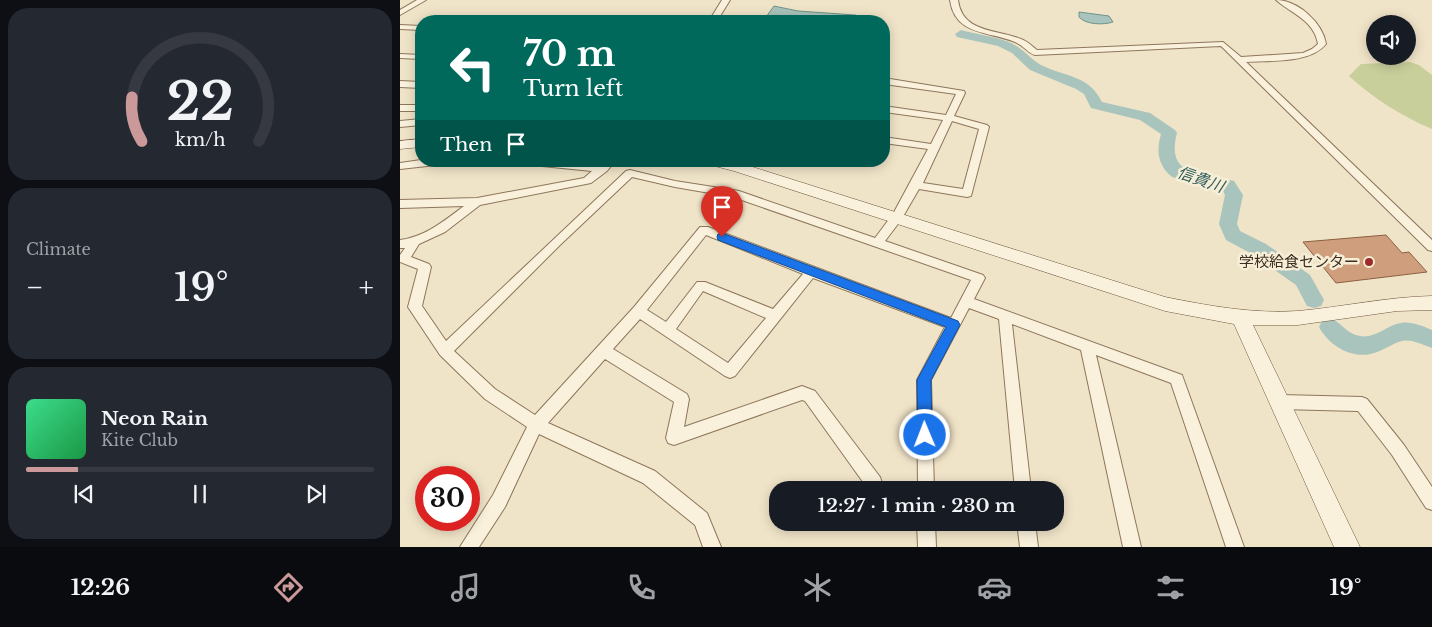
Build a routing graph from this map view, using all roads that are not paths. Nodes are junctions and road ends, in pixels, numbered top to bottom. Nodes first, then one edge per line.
1 (422, 0) edge
2 (726, 0) edge
3 (954, 0) edge
4 (1280, 0) edge
5 (400, 13) edge
6 (717, 15) edge
7 (400, 28) edge
8 (415, 28) edge
9 (400, 56) edge
10 (415, 57) edge
11 (1238, 60) junction
12 (890, 82) edge
13 (400, 84) edge
14 (415, 85) edge
15 (400, 108) edge
16 (415, 108) edge
17 (890, 110) edge
18 (950, 118) junction
19 (415, 123) edge
20 (400, 124) edge
21 (890, 141) edge
22 (415, 144) edge
23 (400, 145) edge
24 (933, 147) junction
25 (415, 164) edge
26 (400, 166) edge
27 (604, 167) edge
28 (741, 167) edge
29 (916, 185) junction
30 (477, 202) junction
31 (400, 204) edge
32 (897, 217) junction
33 (877, 243) junction
34 (406, 244) edge
35 (1432, 247) edge
36 (811, 272) junction
37 (966, 302) junction
38 (1432, 303) edge
39 (639, 311) junction
40 (776, 316) junction
41 (1005, 317) junction
42 (1240, 317) junction
43 (954, 325) junction
44 (668, 329) junction
45 (1087, 347) junction
46 (445, 352) junction
47 (604, 352) junction
48 (1280, 402) junction
49 (536, 425) junction
50 (873, 481) edge
51 (926, 481) edge
52 (1022, 481) edge
53 (1432, 502) edge
54 (926, 531) edge
55 (1027, 531) edge
56 (469, 547) edge
57 (712, 547) edge
58 (926, 547) edge
59 (1029, 547) edge
60 (1132, 547) edge
61 (1234, 547) edge
62 (1347, 547) edge

1 - 5 street
2 - 6 street
3 - 11 street
4 - 11 street
7 - 8 street
9 - 10 street
11 - 35 street
12 - 18 street
13 - 14 street
15 - 16 street
17 - 18 street
18 - 24 street
18 - 29 street
19 - 20 street
21 - 24 street
22 - 23 street
24 - 29 street
25 - 26 street
27 - 30 street
28 - 32 street
29 - 32 street
30 - 31 street
30 - 34 street
32 - 33 street
32 - 42 street
33 - 37 street
33 - 46 street
34 - 46 street
36 - 39 street
36 - 40 street
36 - 43 street
37 - 41 street
37 - 43 street
38 - 42 street
39 - 44 street
39 - 47 street
40 - 44 street
40 - 44 street
41 - 45 street
41 - 52 street
42 - 48 street
43 - 51 street
45 - 60 street
45 - 61 street
46 - 49 street
47 - 49 street
47 - 50 street
48 - 53 street
48 - 62 street
49 - 56 street
49 - 57 street
54 - 58 street
55 - 59 street

